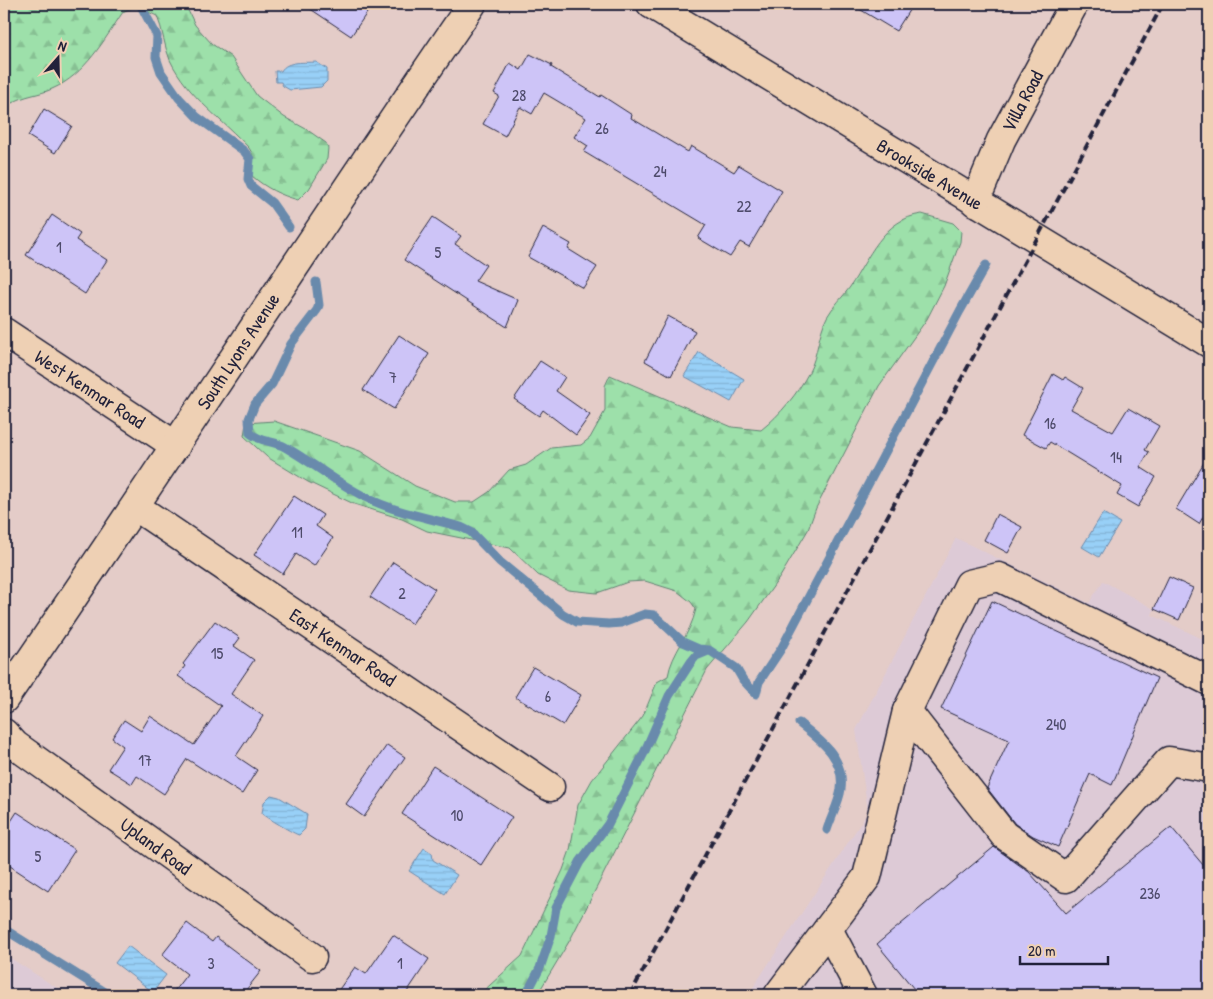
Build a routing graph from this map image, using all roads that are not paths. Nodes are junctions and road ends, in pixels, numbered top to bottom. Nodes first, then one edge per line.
1 (472, 4) edge
2 (651, 4) edge
3 (1074, 4) edge
4 (975, 202) junction
5 (4, 332) edge
6 (1209, 343) edge
7 (176, 446) junction
8 (136, 507) junction
9 (1209, 681) edge
10 (4, 698) edge
11 (907, 711) junction
12 (4, 733) edge
13 (1209, 768) edge
14 (550, 787) dead end
15 (828, 929) junction
16 (312, 957) dead end
17 (778, 995) edge
18 (863, 995) edge

1 - 7 street, South Lyons Avenue
2 - 4 street, Brookside Avenue
3 - 4 street, Villa Road
4 - 6 street, Brookside Avenue
5 - 7 street, West Kenmar Road
7 - 8 street, South Lyons Avenue
8 - 10 street, South Lyons Avenue
8 - 14 street, East Kenmar Road
9 - 11 street
11 - 13 street
11 - 15 street
12 - 16 street, Upland Road
15 - 17 street
15 - 18 street

